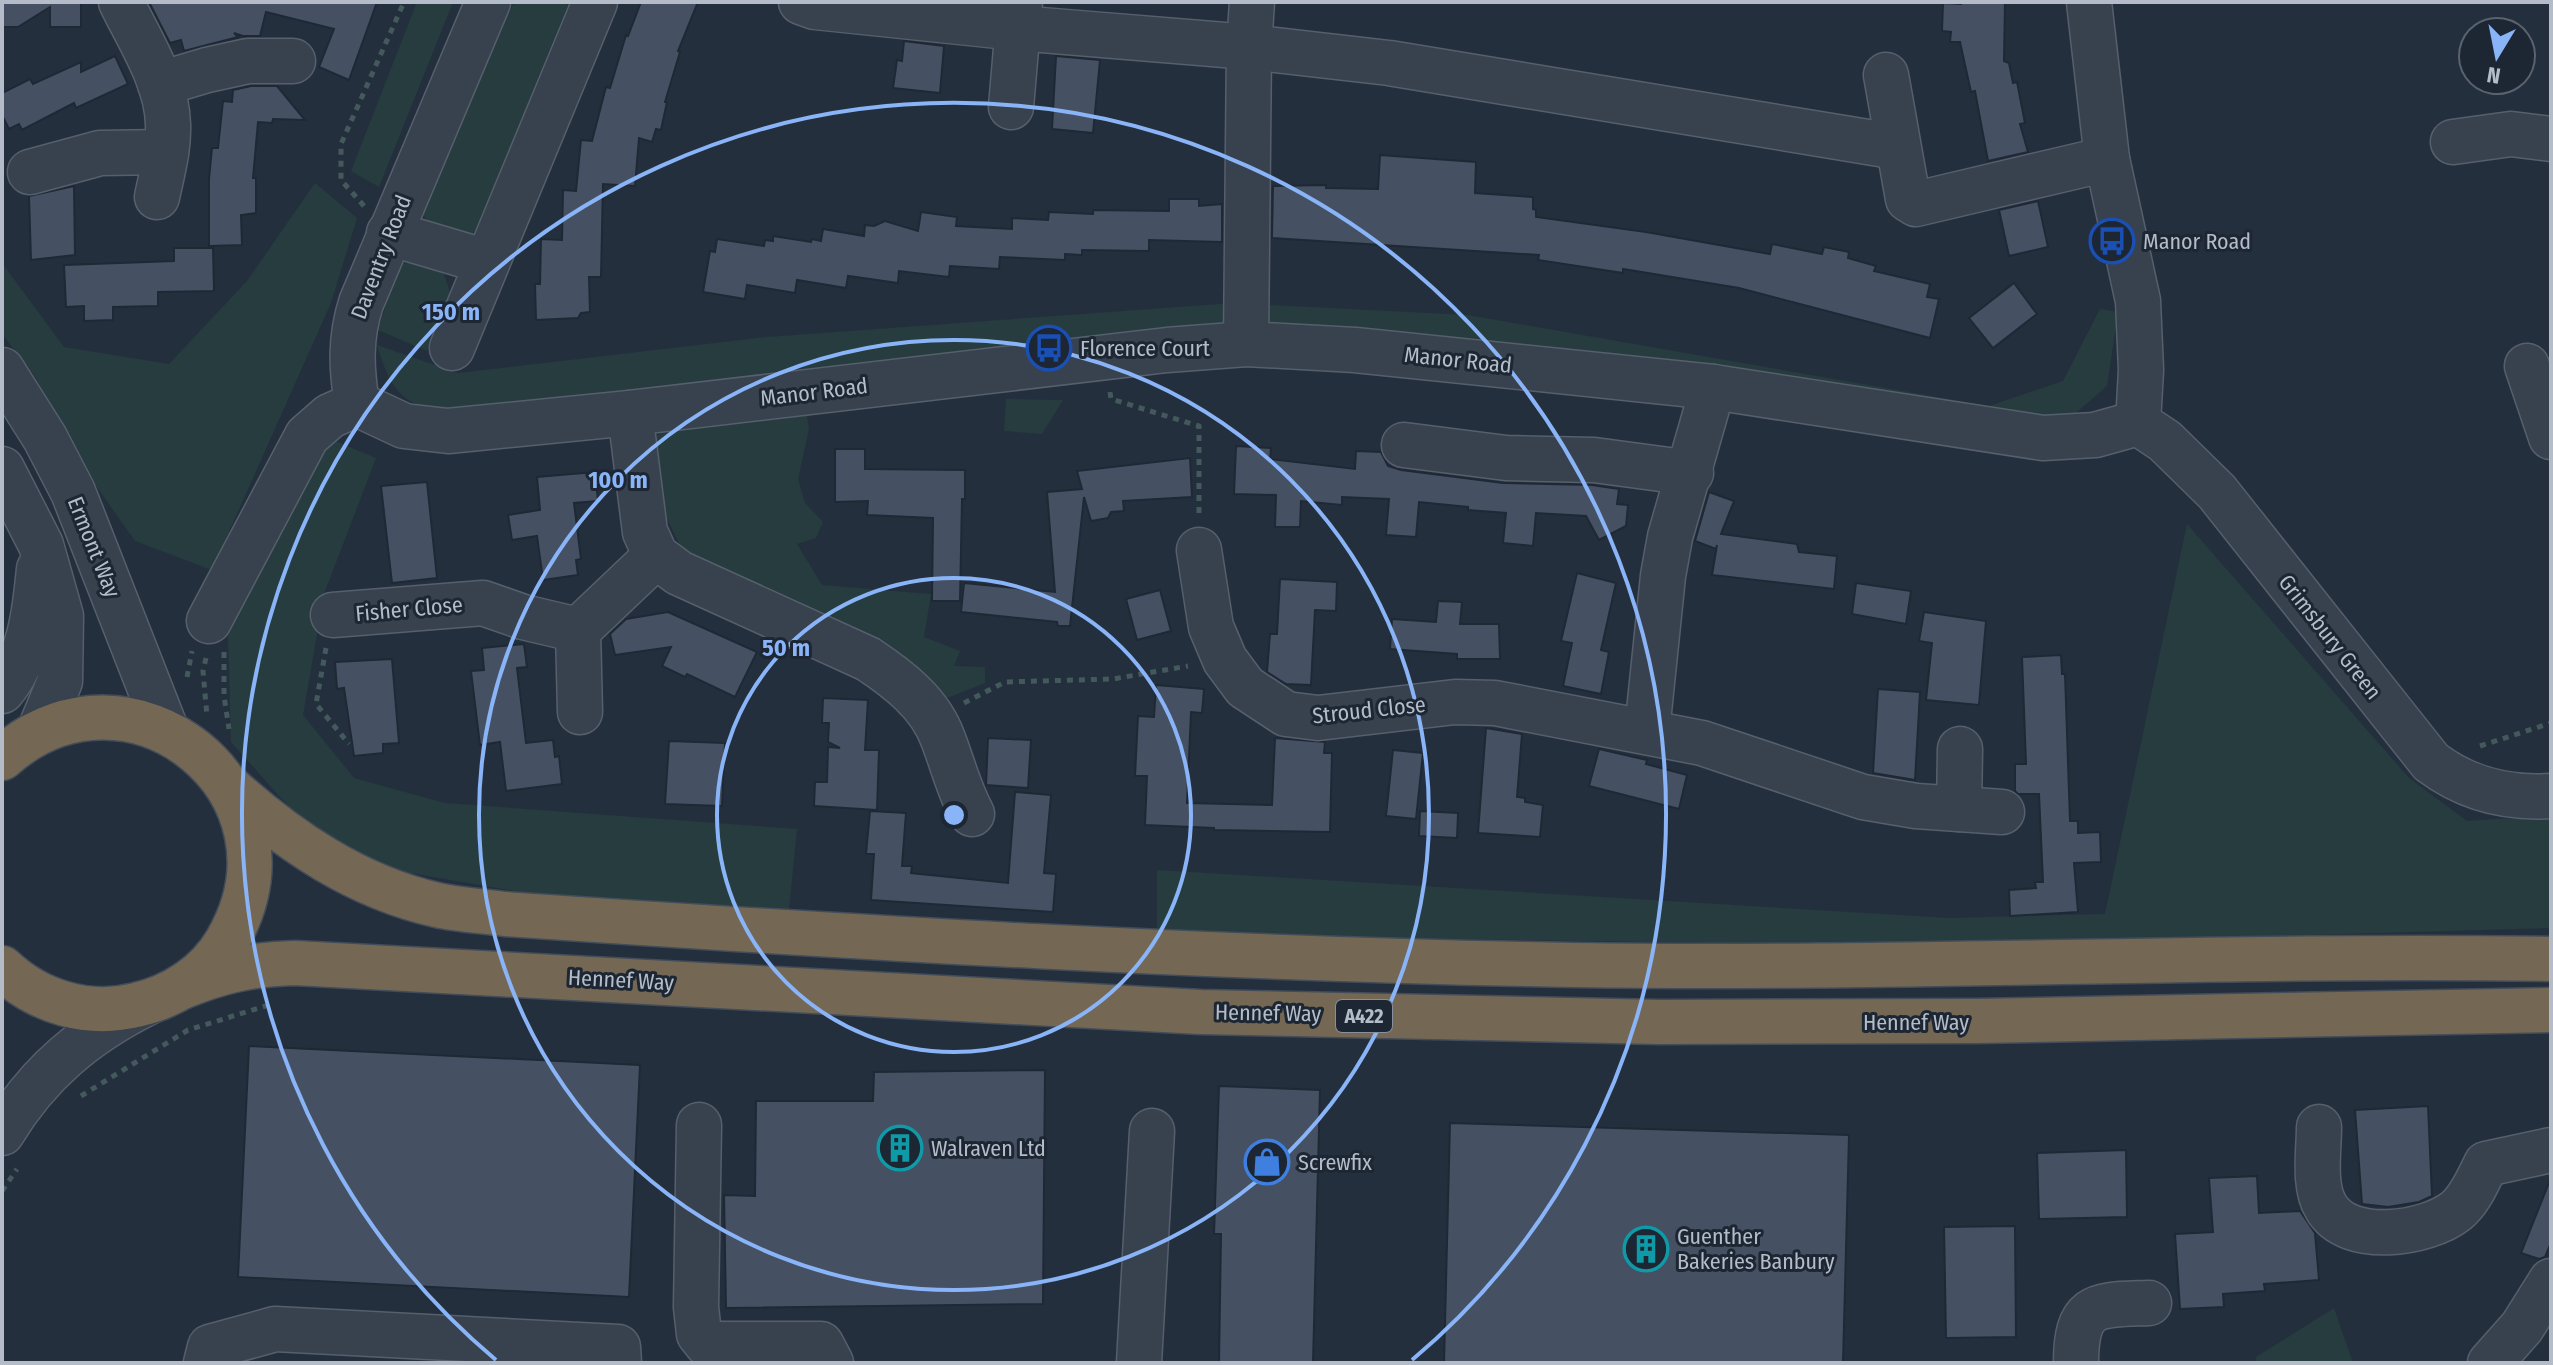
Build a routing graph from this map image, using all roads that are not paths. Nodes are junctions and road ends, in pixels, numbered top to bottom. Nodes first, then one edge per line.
1 (121, 2) edge
2 (488, 2) edge
3 (595, 2) edge
4 (1252, 2) edge
5 (2089, 2) edge
6 (823, 4) edge
7 (1018, 15) edge
8 (1249, 47) junction
9 (293, 61) dead end
10 (1886, 75) dead end
11 (160, 84) junction
12 (1011, 107) dead end
13 (2551, 139) edge
14 (2453, 142) dead end
15 (1898, 147) junction
16 (166, 152) junction
17 (2107, 159) junction
18 (30, 172) dead end
19 (157, 197) dead end
20 (389, 233) junction
21 (487, 262) junction
22 (1246, 344) junction
23 (452, 348) dead end
24 (2527, 366) dead end
25 (2, 370) edge
26 (1713, 387) junction
27 (357, 404) junction
28 (630, 413) junction
29 (2138, 423) junction
30 (2551, 437) edge
31 (1404, 445) dead end
32 (2, 469) edge
33 (1691, 473) junction
34 (41, 545) junction
35 (1199, 550) road end
36 (656, 556) junction
37 (333, 615) road end
38 (208, 620) road end
39 (578, 630) junction
40 (2, 691) edge
41 (580, 712) dead end
42 (188, 730) junction
43 (1647, 731) junction
44 (39, 732) junction
45 (1960, 749) dead end
46 (2, 758) edge
47 (229, 787) junction
48 (2551, 796) edge
49 (1959, 809) junction
50 (2002, 812) dead end
51 (972, 814) dead end
52 (2551, 959) edge
53 (2, 968) edge
54 (165, 995) junction
55 (2551, 1010) edge
56 (699, 1125) dead end
57 (2319, 1127) dead end
58 (1152, 1131) dead end
59 (13, 1146) edge
60 (2551, 1150) edge
61 (2551, 1281) edge
62 (2149, 1303) dead end
63 (206, 1363) edge
64 (619, 1363) edge
65 (831, 1363) edge
66 (1139, 1363) edge
67 (2076, 1363) edge
68 (2490, 1363) edge

1 - 11 street
2 - 20 street, Daventry Road
3 - 21 street
4 - 8 street
5 - 17 street
6 - 7 street
7 - 8 street
7 - 12 street
8 - 15 street
8 - 22 street
9 - 11 street
10 - 15 street
11 - 16 street
13 - 14 street
15 - 17 street
16 - 18 street
16 - 19 street
17 - 29 street
20 - 21 street
20 - 27 street, Daventry Road
21 - 23 street
22 - 26 street, Manor Road
22 - 28 street, Manor Road
24 - 30 street
25 - 42 street, Ermont Way
26 - 29 street, Manor Road
26 - 33 street
27 - 28 street, Manor Road
27 - 38 street
28 - 36 street
29 - 48 street, Grimsbury Green
31 - 33 street
32 - 34 street
33 - 43 street
34 - 40 street
34 - 44 street
35 - 43 street, Stroud Close
36 - 39 street
36 - 51 street
37 - 39 street, Fisher Close
39 - 41 street
42 - 44 highway
42 - 47 highway
43 - 49 street, Stroud Close
44 - 46 highway
45 - 49 street
47 - 52 highway
47 - 54 highway
49 - 50 street, Stroud Close
53 - 54 highway, Hennef Way
54 - 55 highway, Hennef Way / A422
54 - 59 street
56 - 65 street
57 - 60 street
58 - 66 street
61 - 68 street
62 - 67 street
63 - 64 street

